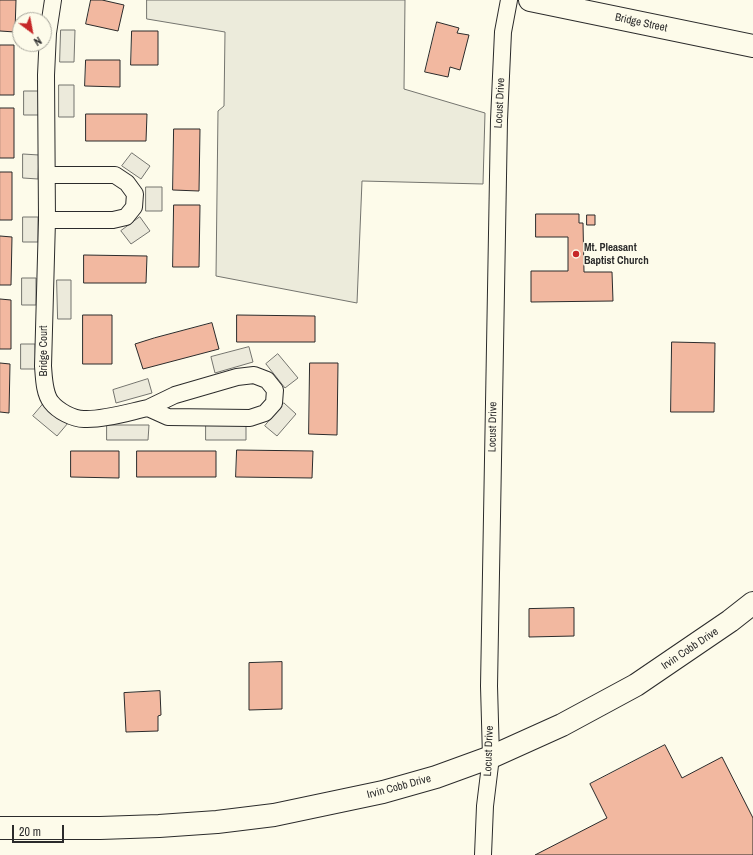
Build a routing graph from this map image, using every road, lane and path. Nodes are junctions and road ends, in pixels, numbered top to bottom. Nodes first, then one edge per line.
1 (53, 0) edge
2 (509, 0) edge
3 (530, 0) edge
4 (753, 46) edge
5 (47, 175) junction
6 (47, 220) junction
7 (148, 408) junction
8 (753, 603) edge
9 (491, 757) junction
10 (0, 828) edge
11 (483, 855) edge

1 - 5 street, Bridge Court
2 - 9 street, Locust Drive
3 - 4 main road, Bridge Street
5 - 6 street, Bridge Court
5 - 6 street
6 - 7 street, Bridge Court
7 - 7 street, Bridge Court
8 - 9 main road, Irvin Cobb Drive
9 - 10 main road, Irvin Cobb Drive
9 - 11 street, Locust Drive

